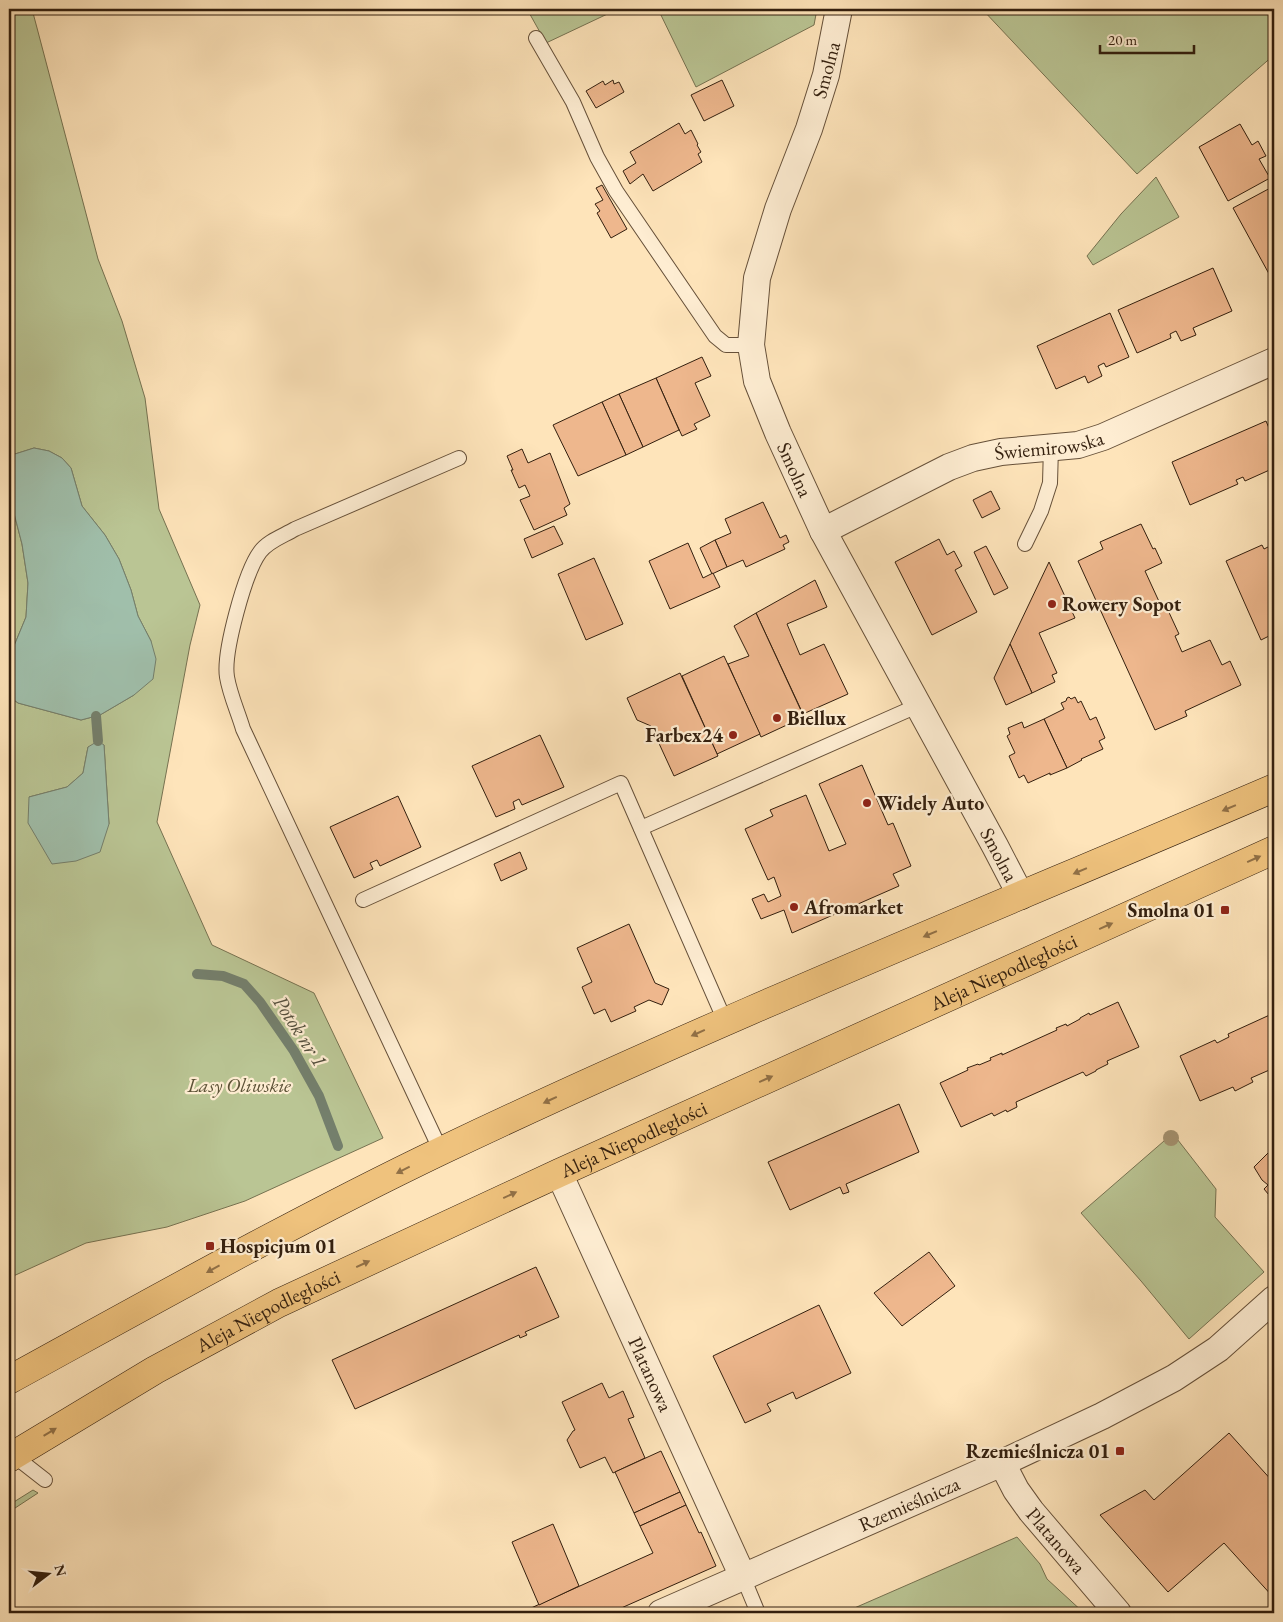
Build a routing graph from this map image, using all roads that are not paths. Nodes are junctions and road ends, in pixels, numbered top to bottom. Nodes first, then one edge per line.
1 (839, 9) edge
2 (536, 38) dead end
3 (751, 344) junction
4 (1274, 361) edge
5 (1051, 447) junction
6 (459, 458) dead end
7 (823, 531) junction
8 (1025, 544) dead end
9 (917, 706) junction
10 (1274, 788) edge
11 (641, 828) junction
12 (1274, 850) edge
13 (1021, 896) junction
14 (363, 900) dead end
15 (725, 1021) junction
16 (440, 1151) junction
17 (559, 1173) junction
18 (1274, 1299) edge
19 (9, 1380) edge
20 (11, 1456) edge
21 (1002, 1463) junction
22 (45, 1480) dead end
23 (743, 1577) junction
24 (661, 1613) edge
25 (758, 1613) edge
26 (1118, 1613) edge

1 - 3 street, Smolna
2 - 3 lane
3 - 7 street, Smolna
4 - 5 street, Świemirowska
5 - 7 street, Świemirowska
5 - 8 lane
6 - 16 lane
7 - 9 street, Smolna
9 - 11 lane
9 - 13 street, Smolna
10 -> 13 main road
11 - 14 lane
11 - 15 lane
17 -> 12 main road, Aleja Niepodległości
13 -> 15 main road
15 -> 16 main road
16 -> 19 main road
20 -> 17 main road, Aleja Niepodległości
17 - 23 street, Platanowa
18 - 21 street, Rzemieślnicza
20 - 22 lane
21 - 23 street, Rzemieślnicza
21 - 26 street, Platanowa
23 - 24 street, Rzemieślnicza
23 - 25 lane

